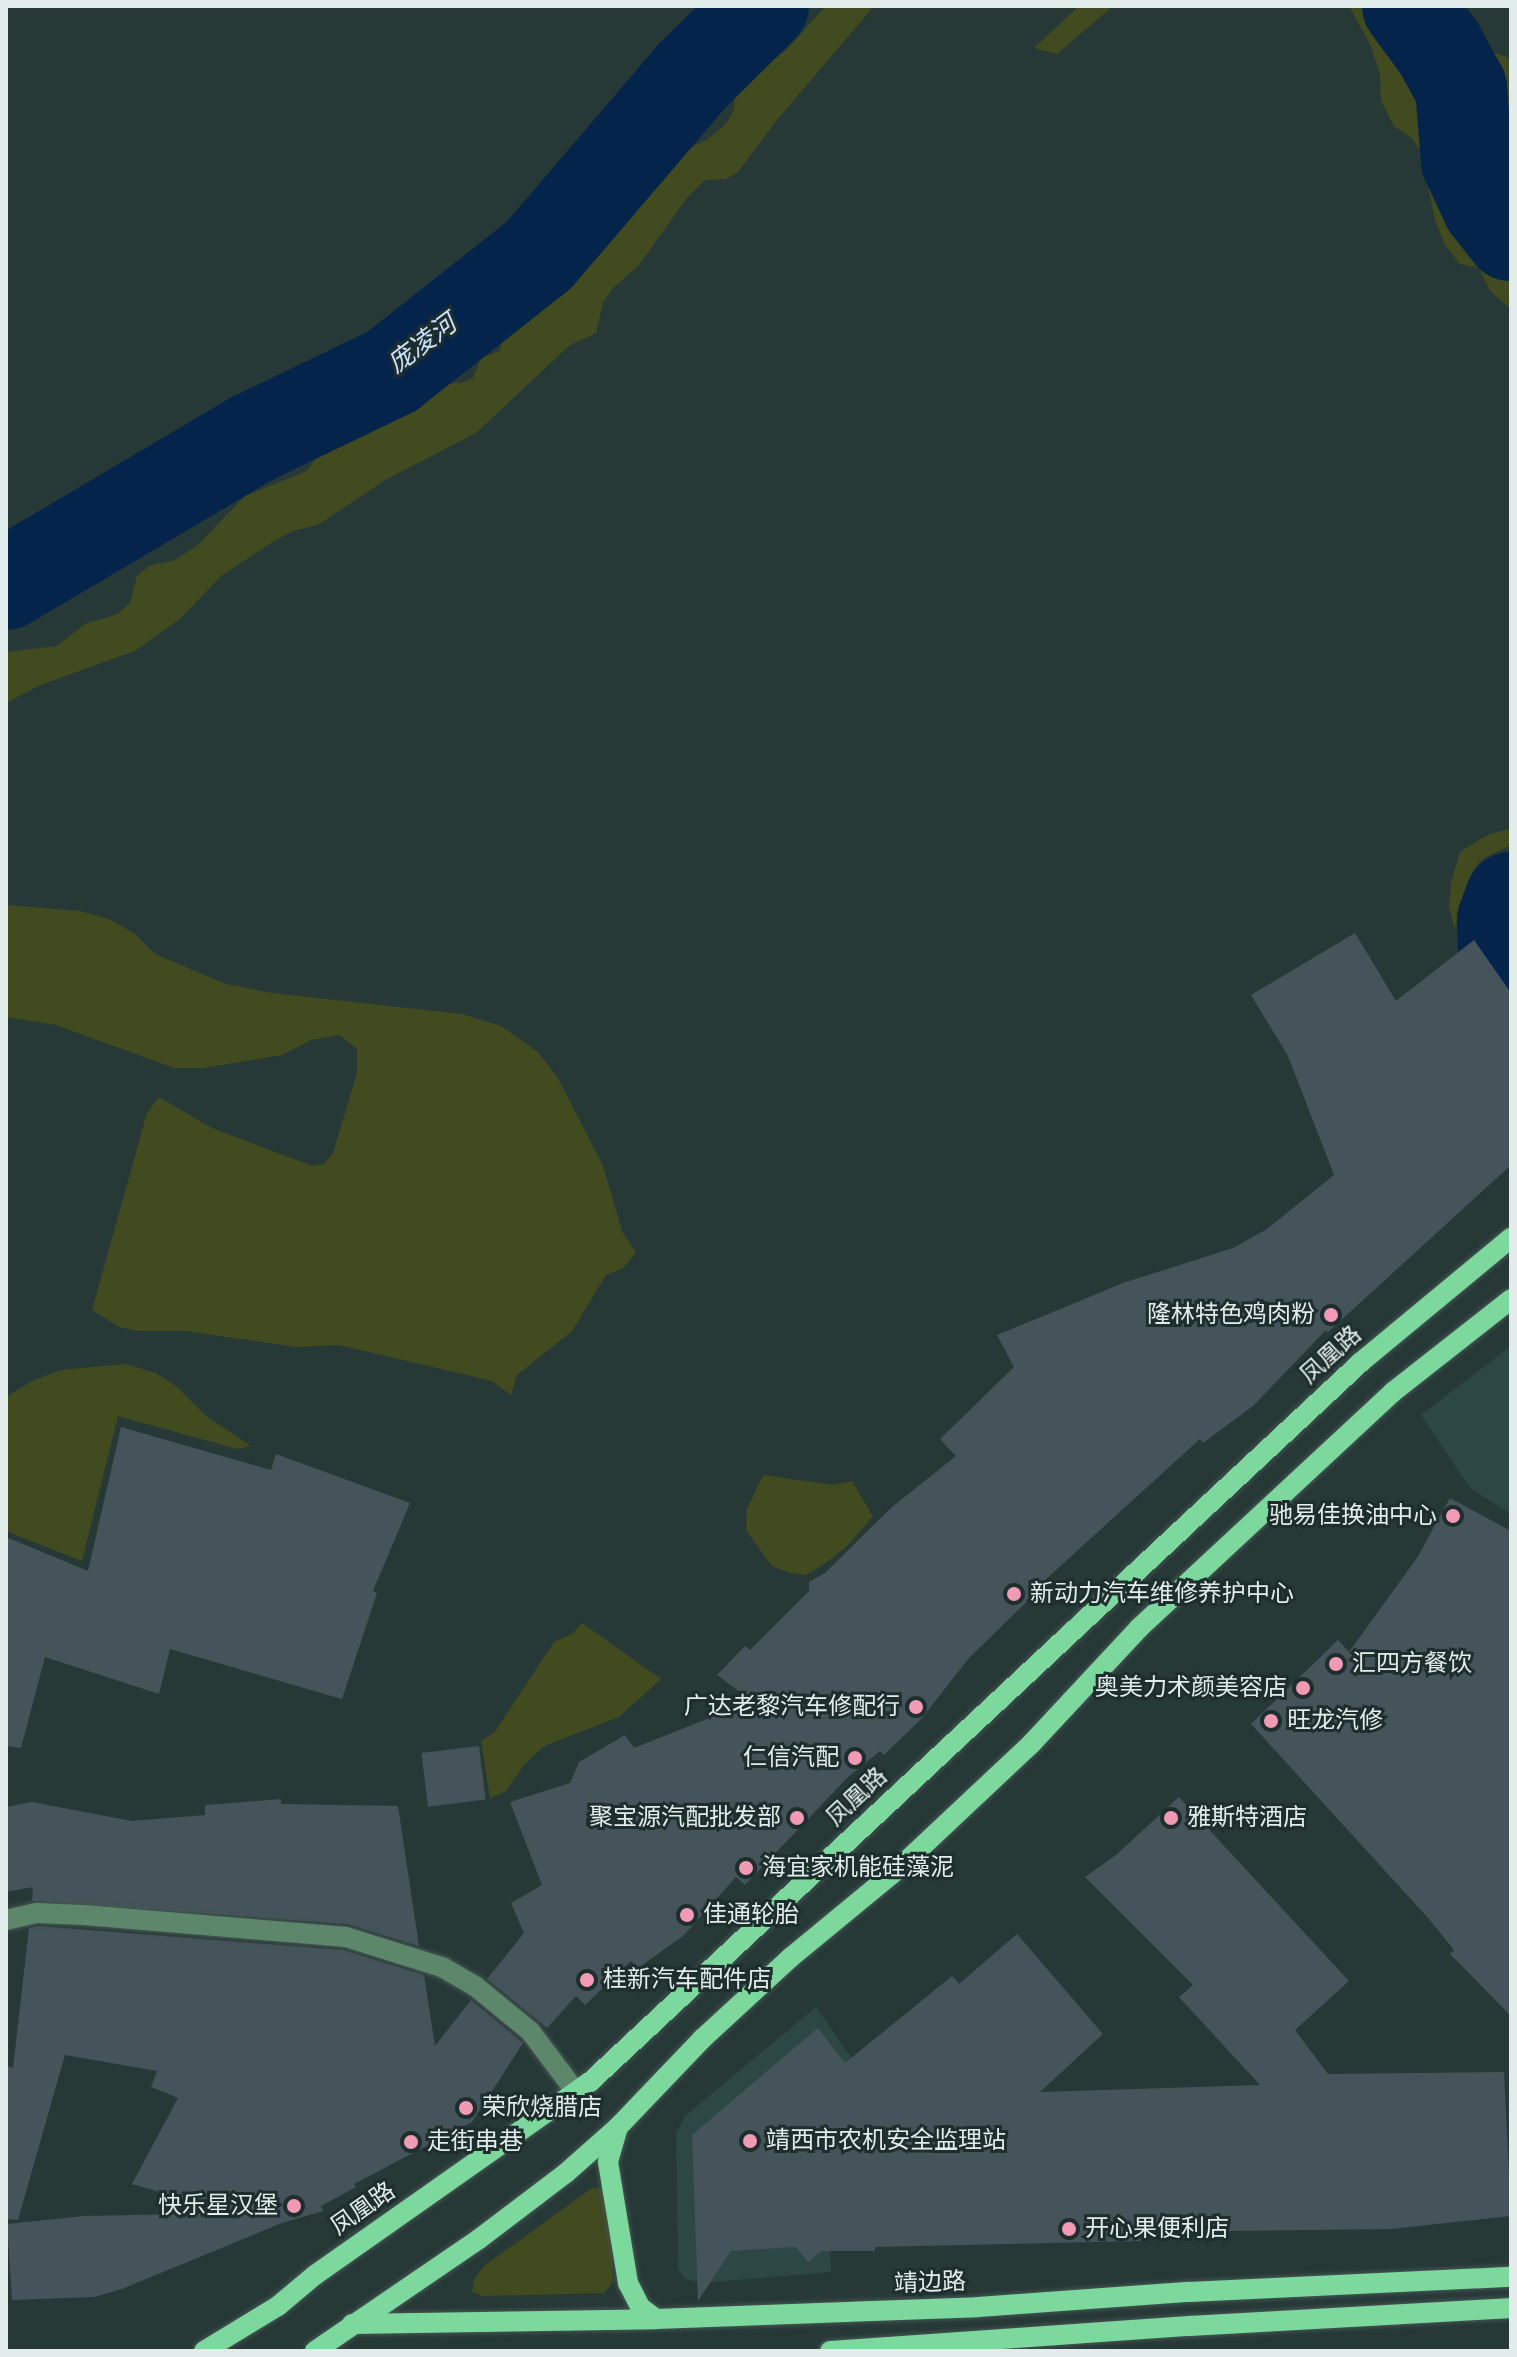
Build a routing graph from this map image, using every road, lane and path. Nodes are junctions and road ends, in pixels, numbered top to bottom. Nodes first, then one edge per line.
1 (1511, 1238) edge
2 (1511, 1299) edge
3 (6, 1920) edge
4 (576, 2092) junction
5 (618, 2127) junction
6 (1511, 2277) edge
7 (1511, 2308) edge
8 (656, 2319) junction
9 (350, 2324) junction
10 (204, 2351) edge
11 (315, 2351) edge
12 (830, 2351) edge

1 - 4 main road, 凤凰路
2 - 5 main road
3 - 4 lane
4 - 10 main road, 凤凰路
5 - 8 main road
5 - 9 main road
6 - 8 main road, 靖边路
7 - 12 main road
8 - 9 main road, 靖边路
9 - 11 main road

